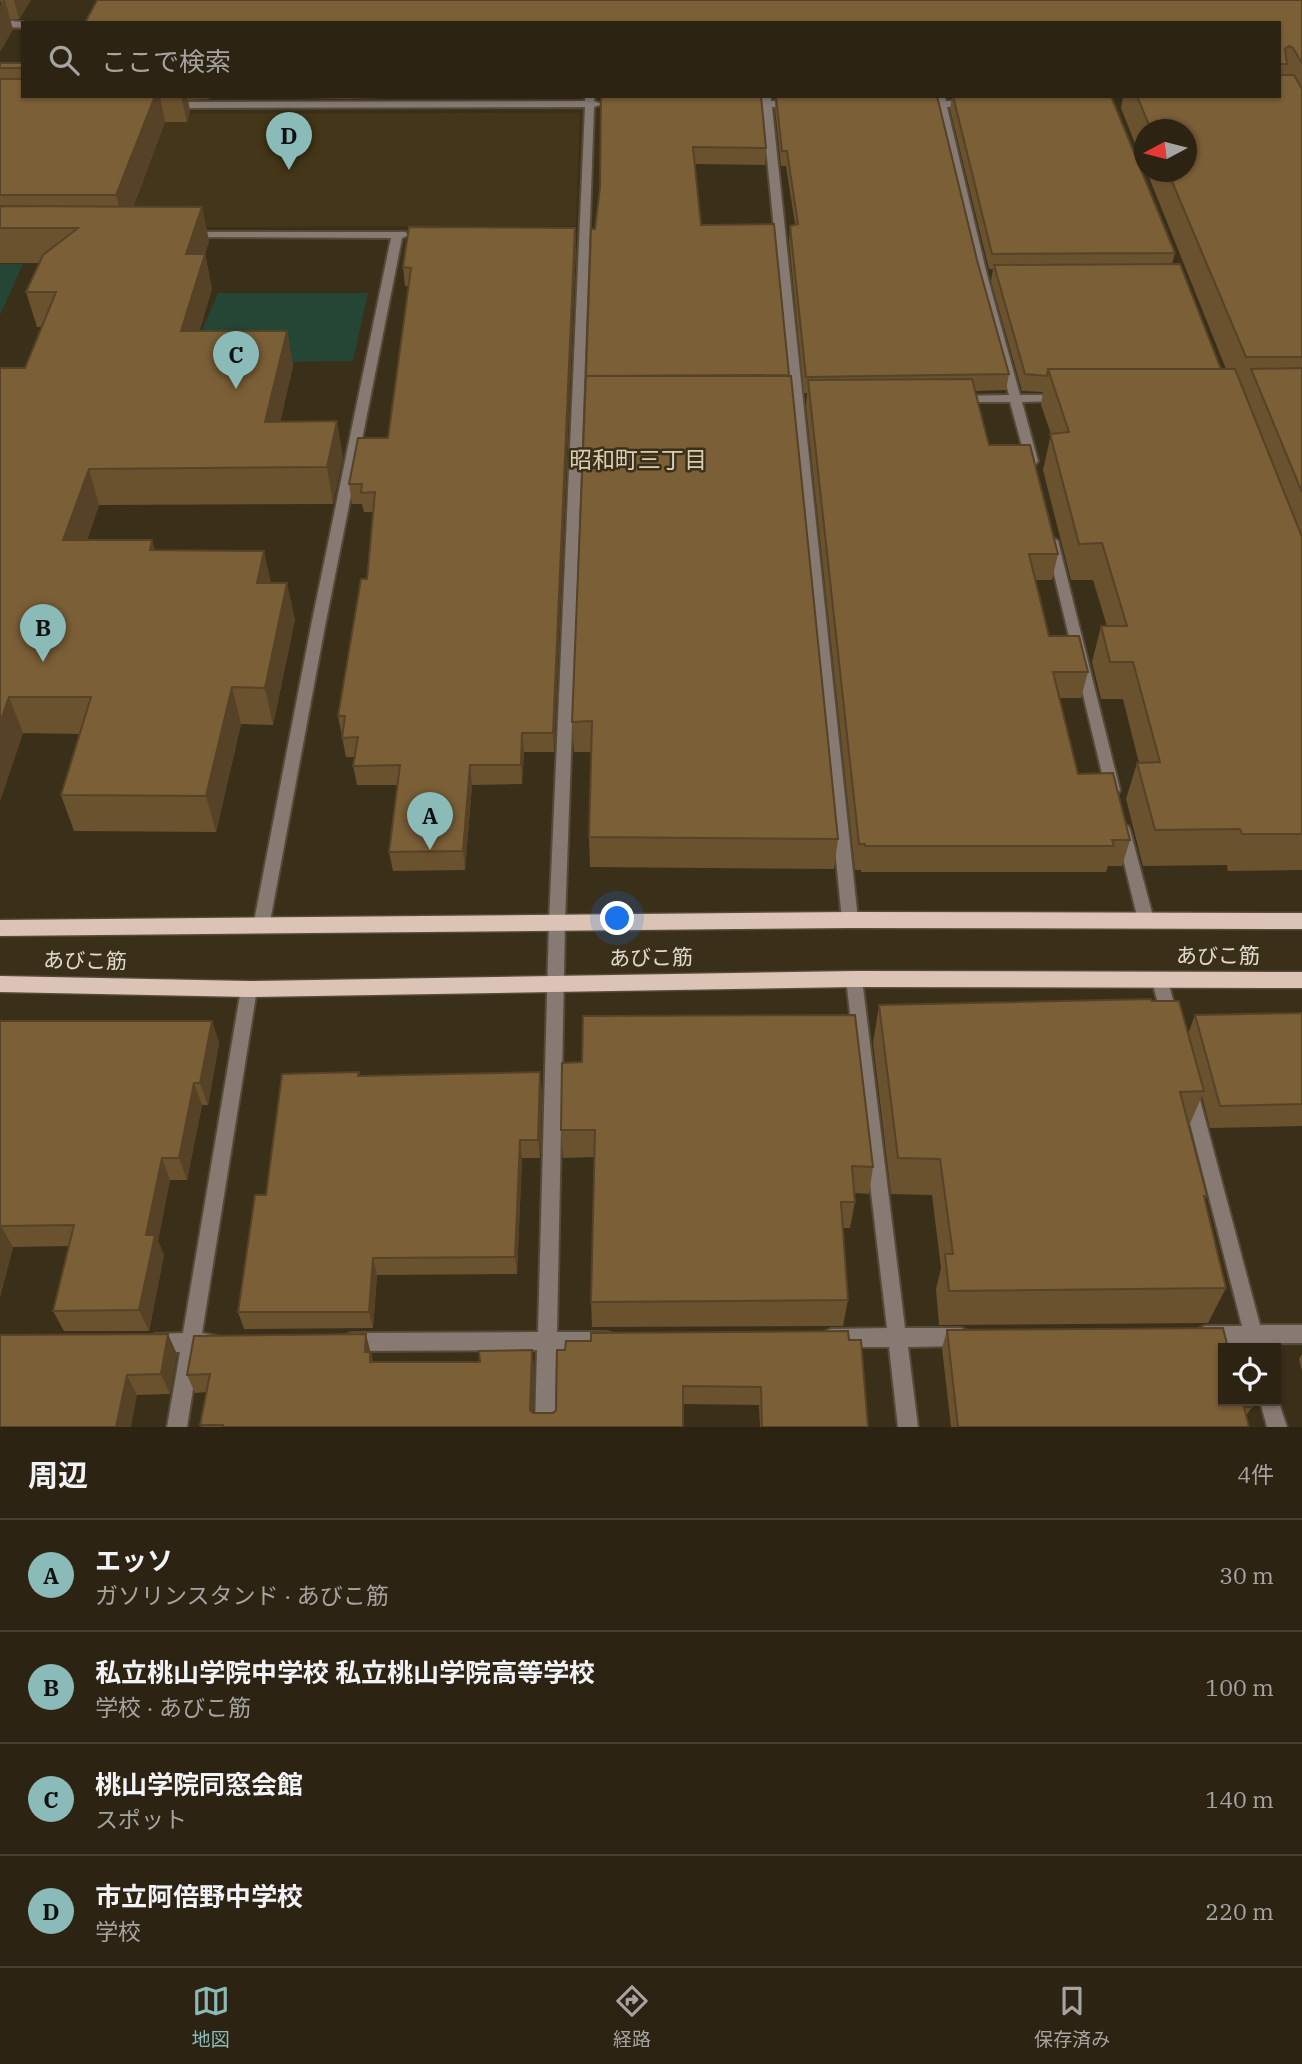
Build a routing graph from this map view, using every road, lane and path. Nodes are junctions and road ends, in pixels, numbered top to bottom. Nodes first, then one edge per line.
1 (0, 23) edge
2 (21, 25) edge
3 (766, 100) edge
4 (941, 100) edge
5 (384, 101) edge
6 (595, 101) edge
7 (726, 104) edge
8 (808, 104) edge
9 (905, 104) edge
10 (981, 104) edge
11 (164, 105) dead end
12 (178, 235) edge
13 (1017, 398) junction
14 (1078, 398) edge
15 (947, 399) edge
16 (1037, 479) edge
17 (1050, 533) edge
18 (1116, 803) edge
19 (1120, 817) edge
20 (850, 920) junction
21 (1146, 920) junction
22 (1302, 920) edge
23 (557, 922) junction
24 (261, 927) junction
25 (0, 928) edge
26 (853, 979) junction
27 (1302, 980) edge
28 (1160, 981) junction
29 (0, 984) edge
30 (556, 985) junction
31 (250, 989) junction
32 (1176, 1040) edge
33 (1186, 1080) edge
34 (1302, 1334) edge
35 (1185, 1335) edge
36 (981, 1337) edge
37 (899, 1338) junction
38 (815, 1339) edge
39 (633, 1340) edge
40 (549, 1341) junction
41 (1255, 1341) edge
42 (193, 1342) junction
43 (234, 1342) edge
44 (330, 1342) edge
45 (138, 1343) edge
46 (1271, 1406) edge
47 (177, 1427) edge
48 (545, 1427) edge
49 (908, 1427) edge
50 (1277, 1427) edge

1 - 2 street
3 - 7 street
3 - 8 street
3 - 20 street
4 - 9 street
4 - 10 street
4 - 13 street
5 - 6 street
5 - 11 street
6 - 23 street
12 - 24 street
13 - 14 street
13 - 15 street
13 - 16 street
17 - 18 street
19 - 21 street
20 - 21 main road, あびこ筋
20 - 23 main road, あびこ筋
21 - 22 main road, あびこ筋
23 - 24 main road, あびこ筋
23 - 30 street
24 - 25 main road, あびこ筋
26 - 28 main road, あびこ筋
26 - 30 main road, あびこ筋
26 - 37 street
27 - 28 main road, あびこ筋
28 - 32 street
29 - 31 main road, あびこ筋
30 - 31 main road, あびこ筋
30 - 40 street
31 - 42 street
33 - 41 street
34 - 41 street
35 - 41 street
36 - 37 street
37 - 38 street
37 - 49 street
39 - 40 street
40 - 44 street
40 - 48 street
42 - 43 street
42 - 45 street
42 - 47 street
46 - 50 street

